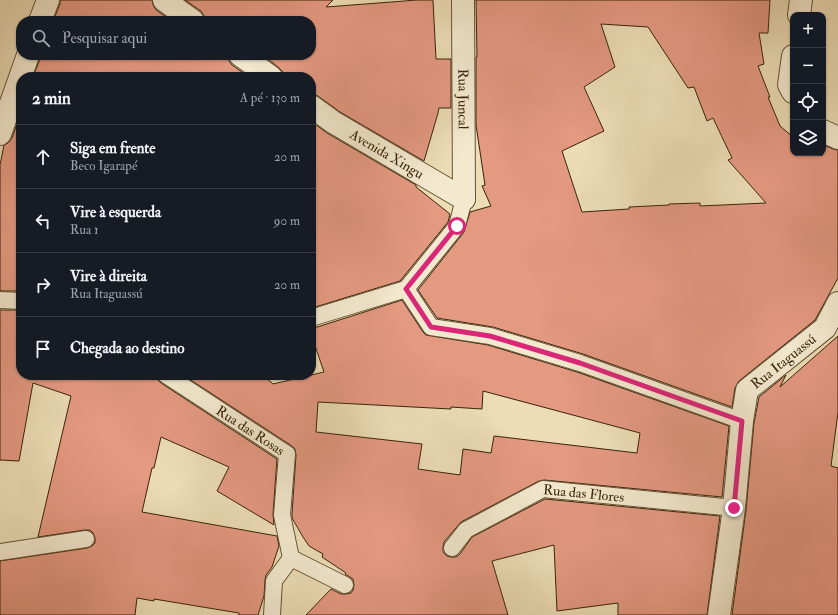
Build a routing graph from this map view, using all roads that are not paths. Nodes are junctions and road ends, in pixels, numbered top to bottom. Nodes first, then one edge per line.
1 (48, 0) edge
2 (164, 0) edge
3 (463, 0) edge
4 (801, 0) edge
5 (799, 12) edge
6 (42, 16) edge
7 (186, 16) edge
8 (26, 60) edge
9 (247, 60) edge
10 (22, 72) edge
11 (263, 72) edge
12 (16, 89) edge
13 (316, 110) edge
14 (826, 132) edge
15 (0, 134) edge
16 (838, 138) edge
17 (464, 199) junction
18 (406, 289) junction
19 (0, 300) edge
20 (16, 301) edge
21 (838, 303) edge
22 (316, 316) edge
23 (174, 380) edge
24 (742, 421) junction
25 (734, 508) junction
26 (86, 539) dead end
27 (452, 548) dead end
28 (0, 552) edge
29 (291, 558) junction
30 (345, 585) dead end
31 (272, 615) edge
32 (718, 615) edge

1 - 6 street
2 - 7 street
3 - 17 street, Rua Juncal
4 - 5 street
8 - 10 street
9 - 11 street
12 - 15 street
13 - 17 street, Avenida Xingu
14 - 16 street
17 - 18 lane
18 - 22 lane
18 - 24 lane
19 - 20 lane
21 - 24 street, Rua Itaguassú
23 - 29 lane, Rua das Rosas
24 - 25 street, Rua Itaguassú
25 - 27 lane, Rua das Flores
25 - 32 street, Rua Itaguassú
26 - 28 lane
29 - 30 lane
29 - 31 lane

